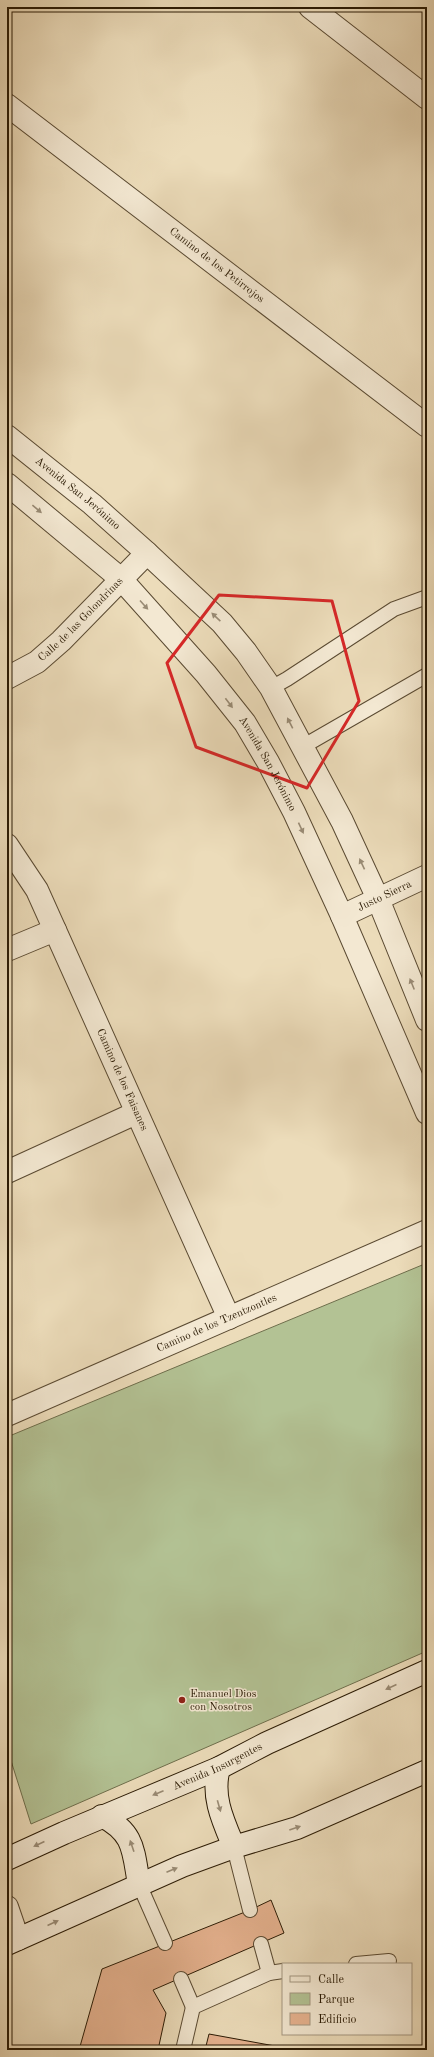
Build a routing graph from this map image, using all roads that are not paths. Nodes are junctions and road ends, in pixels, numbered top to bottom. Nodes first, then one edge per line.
1 (310, 7) edge
2 (427, 98) edge
3 (7, 105) edge
4 (427, 426) edge
5 (7, 436) edge
6 (7, 484) edge
7 (147, 553) junction
8 (121, 580) junction
9 (427, 597) edge
10 (427, 675) edge
11 (7, 678) edge
12 (271, 688) junction
13 (302, 747) junction
14 (7, 845) edge
15 (427, 876) edge
16 (378, 899) junction
17 (342, 916) junction
18 (55, 930) junction
19 (7, 950) edge
20 (427, 1020) edge
21 (136, 1113) junction
22 (427, 1113) edge
23 (7, 1172) edge
24 (427, 1231) edge
25 (229, 1318) junction
26 (7, 1415) edge
27 (427, 1671) edge
28 (219, 1768) junction
29 (427, 1770) edge
30 (102, 1816) junction
31 (234, 1846) junction
32 (7, 1859) edge
33 (139, 1884) junction
34 (7, 1907) edge
35 (250, 1910) dead end
36 (12, 1941) edge
37 (164, 1943) dead end
38 (261, 1944) dead end
39 (389, 1961) dead end
40 (367, 1963) edge
41 (276, 1972) edge
42 (181, 1978) dead end
43 (193, 2007) junction
44 (183, 2050) edge

1 - 2 street
3 - 4 street, Camino de los Petirrojos
5 - 7 street, Avenida San Jerónimo
6 -> 8 street, Avenida San Jerónimo
7 - 8 street, Calle de las Golondrinas
12 -> 7 street, Avenida San Jerónimo
8 - 11 street, Calle de las Golondrinas
8 -> 17 street, Avenida San Jerónimo
9 - 12 lane
10 - 13 lane
13 -> 12 street, Avenida San Jerónimo
16 -> 13 street, Avenida San Jerónimo
14 - 18 street, Camino de los Faisanes
15 - 16 street, Justo Sierra
16 - 17 street, Justo Sierra
20 -> 16 street, Avenida San Jerónimo
17 - 22 street, Avenida San Jerónimo
18 - 19 street
18 - 21 street, Camino de los Faisanes
21 - 23 street
21 - 25 street, Camino de los Faisanes
24 - 25 street, Camino de los Tzentzontles
25 - 26 street, Camino de los Tzentzontles
27 -> 28 street, Avenida Insurgentes
28 -> 30 street, Avenida Insurgentes
28 -> 31 street
31 -> 29 street
30 -> 32 street, Avenida Insurgentes
33 -> 30 street
33 -> 31 street
31 - 35 lane
36 -> 33 street
33 - 37 lane
34 - 36 street
38 - 41 lane
39 - 40 lane
41 - 43 lane
42 - 43 lane
43 - 44 lane

